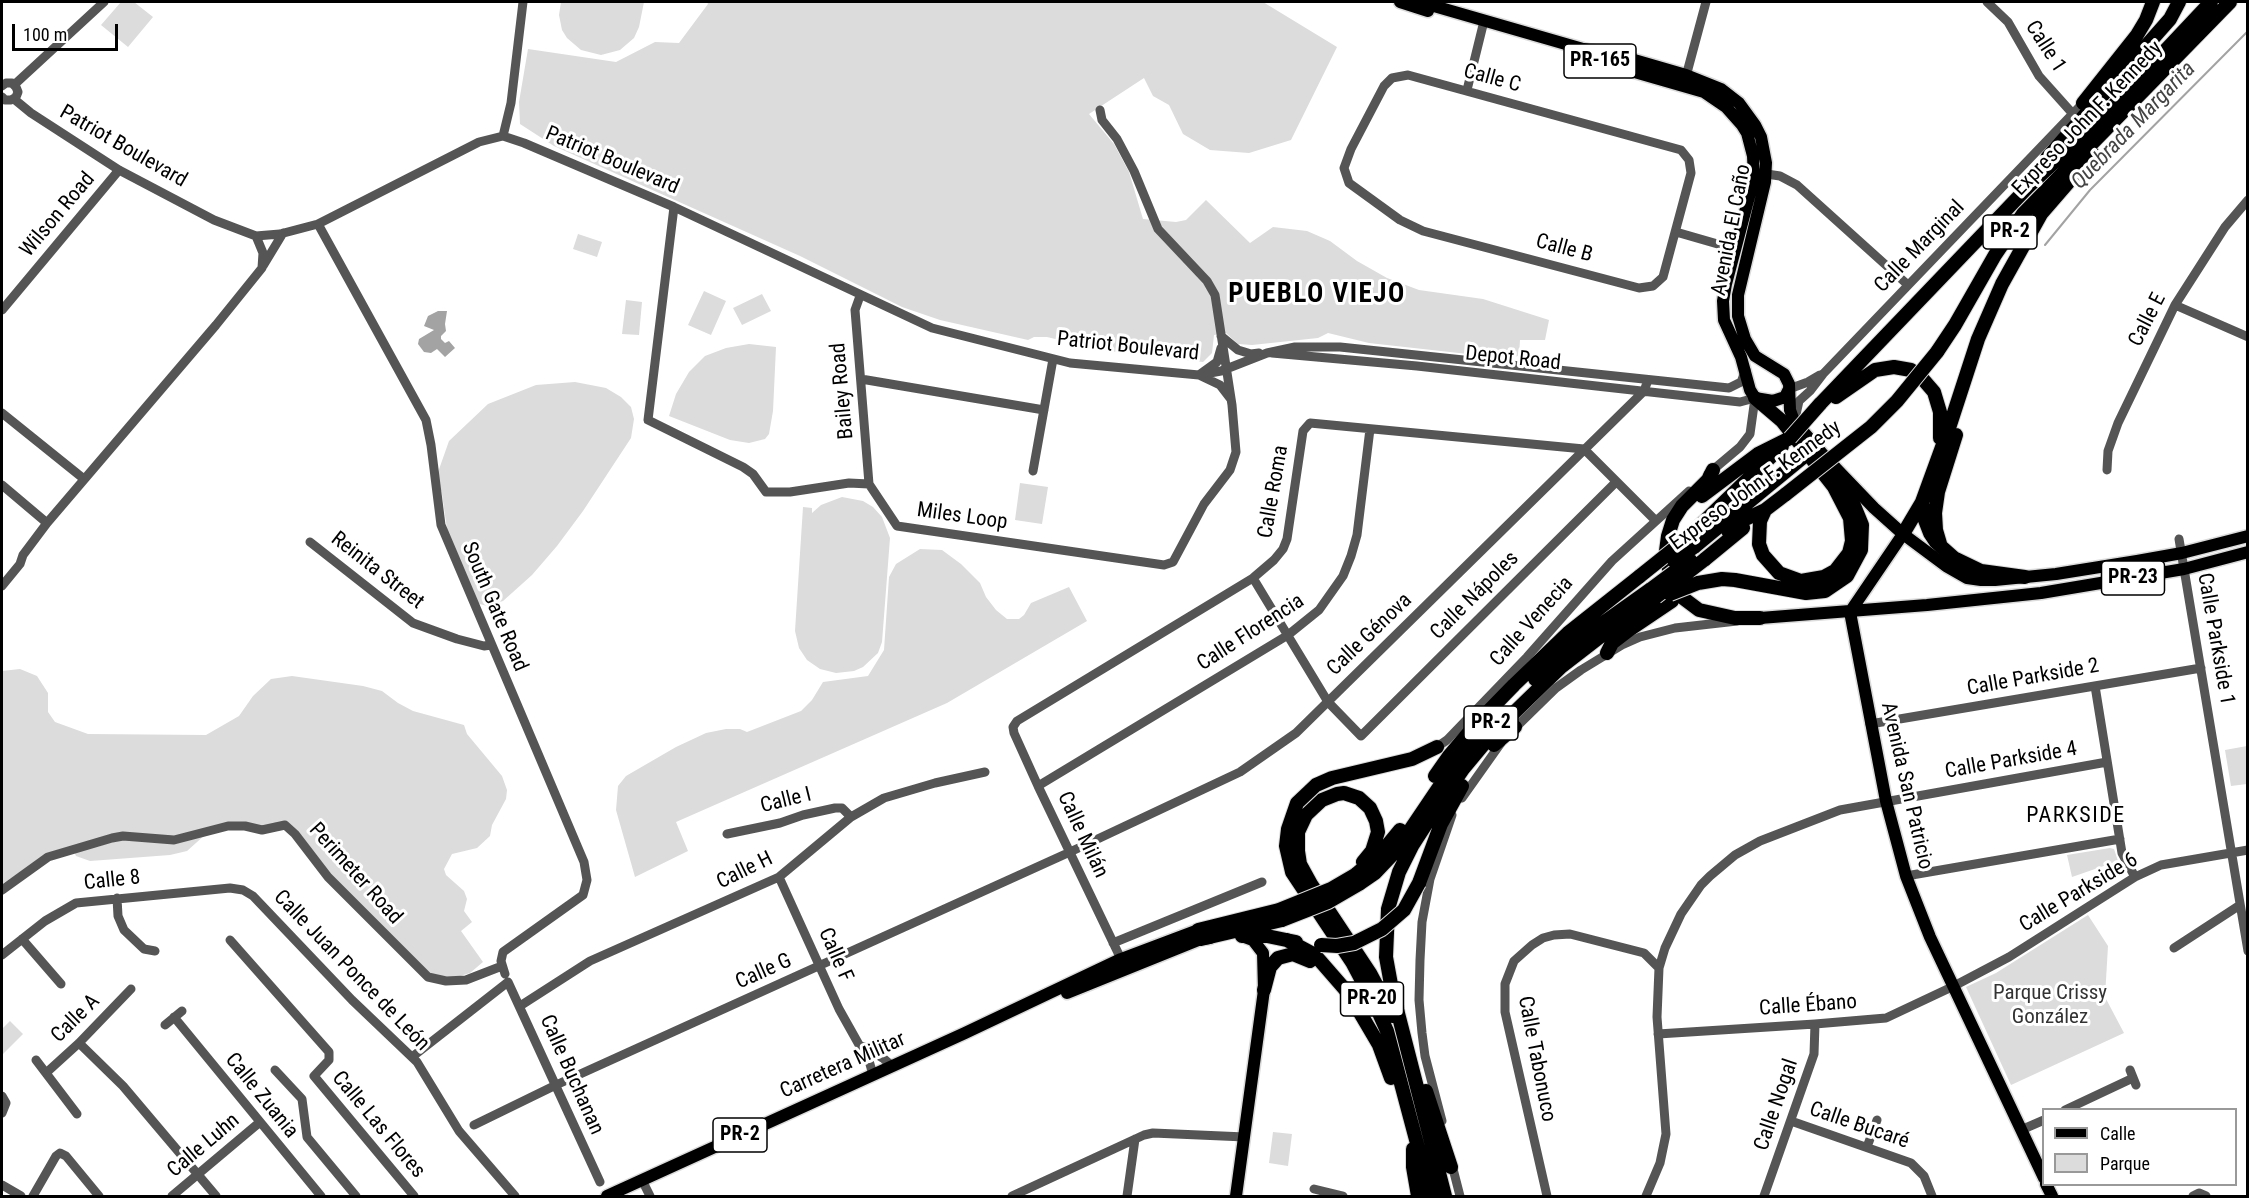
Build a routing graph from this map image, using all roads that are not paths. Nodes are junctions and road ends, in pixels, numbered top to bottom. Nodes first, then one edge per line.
1 (104, 2) edge
2 (523, 2) edge
3 (1400, 2) edge
4 (1420, 2) edge
5 (1706, 2) edge
6 (1987, 2) edge
7 (2153, 2) edge
8 (2173, 2) edge
9 (2179, 2) edge
10 (2199, 2) edge
11 (2211, 2) edge
12 (2230, 2) edge
13 (2242, 2) edge
14 (2210, 23) junction
15 (1483, 25) junction
16 (1685, 80) junction
17 (14, 85) junction
18 (2, 86) edge
19 (1467, 90) junction
20 (2, 97) edge
21 (14, 99) junction
22 (2078, 109) junction
23 (1100, 110) dead end
24 (2106, 131) junction
25 (503, 136) junction
26 (1686, 156) joint
27 (119, 170) junction
28 (1760, 173) junction
29 (1347, 177) joint
30 (2028, 187) junction
31 (2247, 200) edge
32 (674, 207) junction
33 (318, 224) junction
34 (1676, 232) junction
35 (285, 233) junction
36 (256, 236) junction
37 (1735, 249) junction
38 (262, 268) junction
39 (1908, 285) junction
40 (860, 296) junction
41 (2175, 304) junction
42 (2, 310) edge
43 (2247, 337) edge
44 (1978, 340) junction
45 (1221, 341) junction
46 (1267, 352) junction
47 (1053, 359) junction
48 (1226, 369) junction
49 (1746, 370) junction
50 (1823, 374) junction
51 (1199, 375) junction
52 (861, 380) junction
53 (1648, 380) junction
54 (1790, 389) junction
55 (1644, 391) junction
56 (1230, 398) junction
57 (1755, 398) junction
58 (1820, 404) junction
59 (1044, 410) junction
60 (2, 413) edge
61 (1794, 421) junction
62 (1370, 429) junction
63 (1790, 438) junction
64 (1584, 449) junction
65 (1808, 453) junction
66 (1833, 466) junction
67 (1713, 470) junction
68 (2107, 470) dead end
69 (1033, 471) dead end
70 (1933, 472) junction
71 (84, 479) junction
72 (1616, 482) junction
73 (869, 484) junction
74 (2, 485) edge
75 (1922, 502) junction
76 (1765, 510) junction
77 (1655, 520) junction
78 (47, 523) junction
79 (1903, 534) junction
80 (1668, 536) junction
81 (2247, 536) edge
82 (2179, 539) dead end
83 (310, 542) dead end
84 (1941, 547) junction
85 (1696, 550) junction
86 (2247, 552) edge
87 (2182, 553) junction
88 (2184, 569) junction
89 (2025, 577) junction
90 (1253, 578) junction
91 (2, 586) edge
92 (1648, 586) junction
93 (1695, 588) junction
94 (1850, 612) junction
95 (1760, 618) junction
96 (1288, 635) junction
97 (491, 645) junction
98 (1607, 653) junction
99 (2201, 668) junction
100 (2094, 686) junction
101 (1328, 702) junction
102 (1870, 724) junction
103 (1013, 727) joint
104 (1515, 727) junction
105 (1464, 738) junction
106 (1437, 747) joint
107 (2107, 762) junction
108 (985, 772) dead end
109 (1038, 786) junction
110 (1886, 801) junction
111 (1295, 812) junction
112 (851, 817) junction
113 (727, 834) dead end
114 (2120, 839) junction
115 (2247, 850) edge
116 (1070, 852) junction
117 (2232, 852) junction
118 (1906, 876) junction
119 (779, 877) junction
120 (2135, 877) junction
121 (1357, 879) junction
122 (1262, 882) dead end
123 (2, 890) edge
124 (243, 890) joint
125 (1310, 892) junction
126 (117, 898) junction
127 (2240, 905) junction
128 (1280, 915) joint
129 (1200, 934) junction
130 (1242, 936) junction
131 (22, 939) junction
132 (230, 940) dead end
133 (1287, 940) junction
134 (1113, 943) junction
135 (1665, 948) junction
136 (2174, 948) dead end
137 (155, 951) dead end
138 (2247, 951) edge
139 (1644, 952) junction
140 (2, 955) edge
141 (1121, 959) junction
142 (820, 967) junction
143 (1659, 968) junction
144 (505, 974) junction
145 (1336, 978) junction
146 (61, 984) dead end
147 (1954, 986) junction
148 (131, 989) dead end
149 (1264, 990) junction
150 (1392, 990) junction
151 (520, 1006) junction
152 (1815, 1024) junction
153 (165, 1025) dead end
154 (965, 1033) junction
155 (1658, 1034) junction
156 (1403, 1037) junction
157 (79, 1043) junction
158 (861, 1046) junction
159 (412, 1058) junction
160 (36, 1060) dead end
161 (892, 1066) junction
162 (275, 1070) dead end
163 (46, 1073) junction
164 (873, 1075) junction
165 (2133, 1078) dead end
166 (556, 1085) junction
167 (2, 1096) edge
168 (2069, 1108) edge
169 (2, 1113) edge
170 (77, 1114) dead end
171 (1877, 1120) dead end
172 (2042, 1120) edge
173 (1791, 1121) junction
174 (260, 1122) junction
175 (1412, 1124) junction
176 (474, 1125) dead end
177 (2021, 1130) junction
178 (1245, 1137) junction
179 (1135, 1139) junction
180 (1867, 1147) junction
181 (1451, 1167) junction
182 (198, 1175) junction
183 (2042, 1177) edge
184 (642, 1180) junction
185 (600, 1182) dead end
186 (2, 1185) edge
187 (1314, 1189) dead end
188 (21, 1197) edge
189 (33, 1197) edge
190 (99, 1197) edge
191 (172, 1197) edge
192 (216, 1197) edge
193 (321, 1197) edge
194 (356, 1197) edge
195 (414, 1197) edge
196 (515, 1197) edge
197 (607, 1197) edge
198 (650, 1197) edge
199 (1012, 1197) edge
200 (1127, 1197) edge
201 (1236, 1197) edge
202 (1343, 1197) edge
203 (1418, 1197) edge
204 (1431, 1197) edge
205 (1445, 1197) edge
206 (1460, 1197) edge
207 (1547, 1197) edge
208 (1646, 1197) edge
209 (1764, 1197) edge
210 (1932, 1197) edge
211 (2193, 1197) edge
212 (2206, 1197) edge

1 - 17 street
2 - 25 street
3 - 15 main road, Avenida El Caño / PR-165
4 - 15 main road, Avenida El Caño / PR-165
5 - 16 street
6 - 22 street, Calle 1
7 - 22 highway
8 - 22 highway
9 - 30 highway
10 - 30 highway
11 - 30 highway, Expreso John F. Kennedy / PR-2
12 - 14 highway, Expreso John F. Kennedy / PR-2
13 - 14 highway
14 - 24 highway, Expreso John F. Kennedy / PR-2
15 - 16 main road, Avenida El Caño / PR-165
15 - 19 street
16 - 28 main road, Avenida El Caño / PR-165
17 - 18 street
17 - 21 street
19 - 26 street, Calle C
19 - 29 street, Calle C
20 - 21 street
21 - 27 street, Patriot Boulevard
22 - 39 street, Calle Marginal
23 - 45 street, Miles Loop
24 - 44 highway
24 - 76 highway, Expreso John F. Kennedy / PR-2, bridge
25 - 32 street, Patriot Boulevard
25 - 33 street, Patriot Boulevard
26 - 34 street, Calle B
27 - 36 street, Patriot Boulevard
27 - 42 street, Wilson Road
28 - 37 main road, Avenida El Caño / PR-165
28 - 39 street
28 - 54 main road, Avenida El Caño / PR-165
29 - 34 street, Calle B
30 - 58 highway, Expreso John F. Kennedy / PR-2
31 - 41 street, Calle E
32 - 40 street, Patriot Boulevard
32 - 73 street
33 - 35 street, Patriot Boulevard
33 - 97 street, South Gate Road
34 - 37 street
35 - 36 street, Patriot Boulevard
35 - 38 street
36 - 38 street
37 - 49 main road, Avenida El Caño / PR-165
38 - 71 street
39 - 50 street, Calle Marginal
40 - 47 street, Patriot Boulevard
40 - 52 street, Bailey Road
41 - 43 street
41 - 68 street, Calle E
44 - 70 highway
44 - 84 highway
45 - 46 street
45 - 48 street, Miles Loop
45 - 51 street
46 - 48 street, Depot Road
46 - 53 street, Depot Road
46 - 55 street, Depot Road
47 - 51 street, Patriot Boulevard
47 - 59 street
48 - 51 street, Patriot Boulevard
48 - 56 street, Miles Loop
49 - 53 street, Depot Road
49 - 57 main road, Avenida El Caño / PR-165
50 - 54 street
50 - 61 street, Calle Marginal
51 - 56 street
52 - 59 street
52 - 73 street, Bailey Road
53 - 55 street, Calle Génova
54 - 57 main road
54 - 61 main road
55 - 57 street, Depot Road
55 - 64 street, Calle Génova
56 - 73 street, Miles Loop
57 - 65 highway
57 - 67 street
58 - 63 highway, Expreso John F. Kennedy / PR-2, bridge
58 - 70 highway
59 - 69 street
60 - 71 street
61 - 66 main road, PR-23
62 - 64 street, Calle Roma
62 - 90 street, Calle Roma
62 - 96 street, Calle Florencia
63 - 80 highway
63 - 85 highway, Expreso John F. Kennedy / PR-2
64 - 72 street
64 - 101 street, Calle Génova
65 - 76 highway
65 - 85 highway
66 - 79 main road, PR-23
66 - 93 highway
67 - 77 street
67 - 80 highway
70 - 75 highway
71 - 78 street
72 - 77 street
72 - 101 street, Calle Nápoles
74 - 78 street
75 - 79 highway
75 - 84 highway
76 - 85 highway, Expreso John F. Kennedy
77 - 106 street, Calle Venecia
78 - 91 street
79 - 89 main road, PR-23
79 - 94 main road
80 - 95 highway
81 - 87 main road, PR-23
82 - 87 street, Calle Parkside 1
83 - 97 street, Reinita Street
84 - 89 highway
85 - 92 highway, bridge
85 - 92 highway, Expreso John F. Kennedy / PR-2, bridge
86 - 88 main road, PR-23
87 - 88 street, Calle Parkside 1
87 - 89 main road, PR-23
88 - 94 main road, PR-23
88 - 99 street, Calle Parkside 1
90 - 96 street
90 - 103 street, Calle Roma
92 - 93 highway, bridge
92 - 105 highway, Expreso John F. Kennedy / PR-2
92 - 121 highway, Expreso John F. Kennedy / PR-2
92 - 150 highway
93 - 98 highway
94 - 95 main road
94 - 102 main road, Avenida San Patricio
95 - 98 street
96 - 101 street
96 - 109 street, Calle Florencia
97 - 144 street, South Gate Road
98 - 104 street
99 - 100 street, Calle Parkside 2
99 - 117 street, Calle Parkside 1
100 - 102 street, Calle Parkside 2
100 - 107 street
101 - 116 street, Calle Génova
102 - 110 main road, Avenida San Patricio
103 - 109 street, Calle Milán
104 - 133 highway, bridge
104 - 181 street
105 - 111 highway
105 - 121 highway, Expreso John F. Kennedy / PR-2
106 - 111 highway
107 - 110 street, Calle Parkside 4
107 - 114 street
108 - 112 street, Calle H
109 - 116 street, Calle Milán
110 - 118 main road, Avenida San Patricio
110 - 135 street, Calle Parkside 4
111 - 125 highway
112 - 113 street, Calle I
112 - 119 street, Calle H
114 - 118 street
114 - 120 street
115 - 117 street
116 - 134 street, Calle Milán
116 - 142 street, Calle G
117 - 120 street, Calle Parkside 6
117 - 127 street, Calle Parkside 1
118 - 147 main road, Avenida San Patricio
119 - 142 street, Calle F
119 - 151 street, Calle H
120 - 147 street, Calle Parkside 6
121 - 125 highway
121 - 128 highway, Expreso John F. Kennedy / PR-2, bridge
122 - 134 street
123 - 144 street, Perimeter Road
124 - 126 street, Calle 8
124 - 159 street, Calle Juan Ponce de León
125 - 156 highway, PR-20
125 - 175 highway, PR-20
126 - 131 street, Calle 8
126 - 137 street
127 - 136 street
127 - 138 street, Calle Parkside 1
128 - 129 highway, Carretera Militar / PR-2
129 - 130 main road
129 - 141 main road, Carretera Militar / PR-2
129 - 154 main road, Carretera Militar / PR-2
130 - 133 highway
130 - 149 main road
131 - 140 street, Calle 8
131 - 146 street
132 - 195 street, Calle Las Flores
133 - 145 highway
134 - 141 street, Calle Milán
135 - 139 street, Calle Tabonuco
135 - 143 street, Calle Parkside 4
139 - 143 street
139 - 207 street, Calle Tabonuco
141 - 154 main road, Carretera Militar / PR-2
142 - 158 street, Calle F
142 - 166 street, Calle G
143 - 155 street, Calle Parkside 4
144 - 151 street, Calle Buchanan
144 - 159 street
145 - 149 highway
145 - 175 highway
147 - 152 street, Calle Ébano
147 - 177 main road, Avenida San Patricio
148 - 157 street, Calle A
149 - 178 main road
150 - 156 highway
150 - 181 highway
151 - 166 street, Calle Buchanan
152 - 155 street, Calle Ébano
152 - 173 street, Calle Nogal
153 - 174 street, Calle Zuania
154 - 161 main road, Carretera Militar / PR-2
155 - 208 street, Calle Parkside 4
156 - 205 highway, PR-20
157 - 163 street, Calle A
157 - 182 street
158 - 161 street, Calle F
158 - 164 street, Calle F
159 - 196 street, Calle Juan Ponce de León
160 - 163 street
161 - 164 main road, Carretera Militar / PR-2
162 - 194 street
163 - 170 street
164 - 184 main road, Carretera Militar / PR-2
165 - 168 street
166 - 176 street, Calle G
166 - 185 street, Calle Buchanan
167 - 169 street
171 - 180 street
172 - 177 street
173 - 180 street, Calle Bucaré
173 - 209 street, Calle Nogal
174 - 182 street, Calle Luhn
174 - 193 street, Calle Zuania
175 - 203 highway
175 - 204 highway, PR-20
177 - 183 main road, Avenida San Patricio
178 - 179 street
178 - 201 main road
179 - 199 street
179 - 200 street
180 - 210 street, Calle Bucaré
181 - 206 street
182 - 191 street, Calle Luhn
182 - 192 street
184 - 197 main road, Carretera Militar / PR-2
184 - 198 street
186 - 188 street
187 - 202 street
189 - 190 street
211 - 212 street

